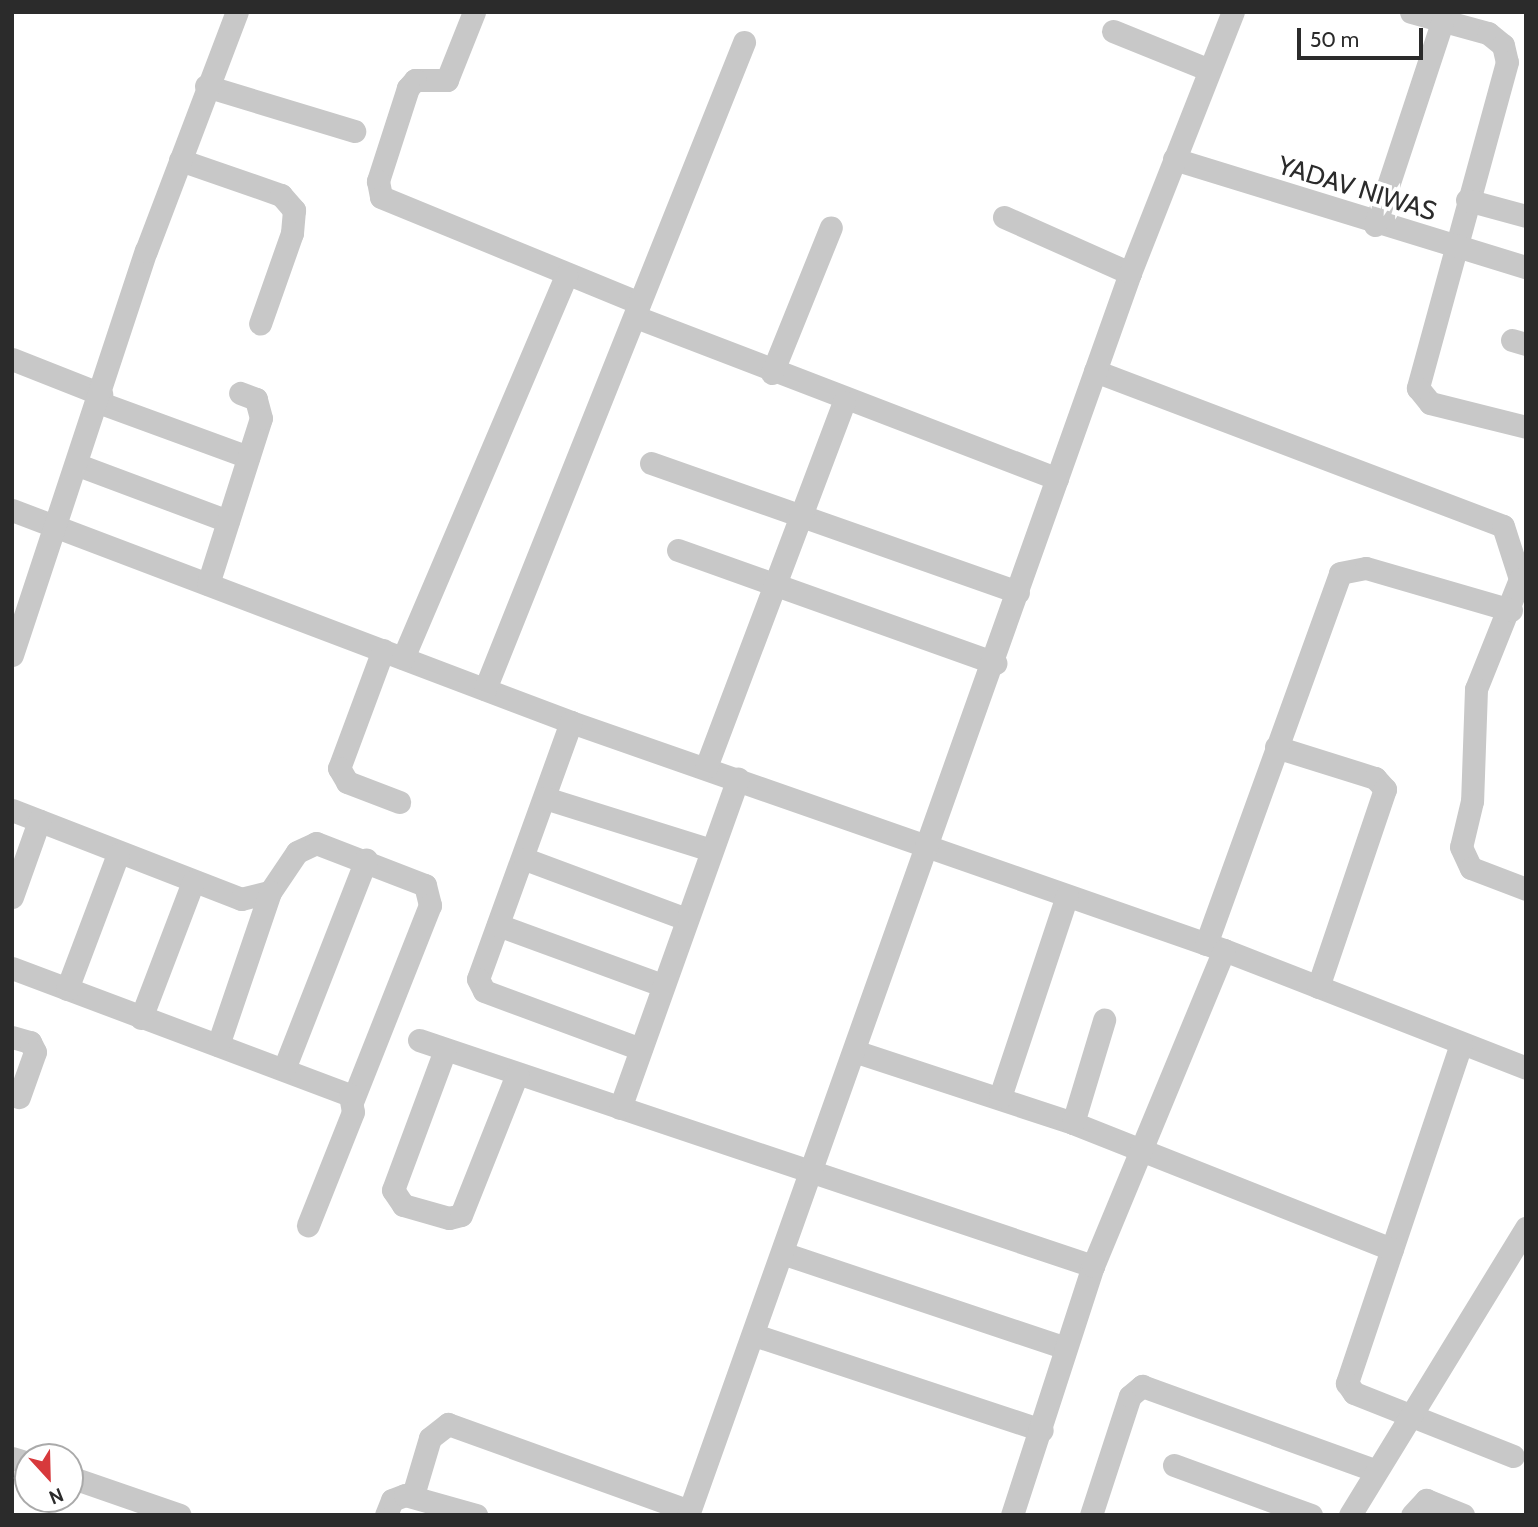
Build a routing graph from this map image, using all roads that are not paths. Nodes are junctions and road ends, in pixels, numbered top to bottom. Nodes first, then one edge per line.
1 (237, 12) edge
2 (474, 12) edge
3 (1233, 12) edge
4 (1411, 12) edge
5 (1442, 23) junction
6 (1113, 31) dead end
7 (744, 42) dead end
8 (1207, 69) junction
9 (206, 86) junction
10 (354, 131) dead end
11 (1174, 159) junction
12 (180, 160) junction
13 (1466, 200) junction
14 (1526, 216) edge
15 (1004, 217) dead end
16 (1375, 225) junction
17 (831, 228) dead end
18 (1453, 248) junction
19 (1526, 267) edge
20 (1130, 273) junction
21 (566, 275) junction
22 (638, 310) junction
23 (260, 324) dead end
24 (12, 359) edge
25 (1095, 371) junction
26 (772, 373) junction
27 (240, 393) dead end
28 (100, 398) junction
29 (844, 402) junction
30 (1526, 427) edge
31 (248, 457) junction
32 (651, 463) dead end
33 (78, 465) junction
34 (1057, 479) junction
35 (12, 510) edge
36 (801, 520) junction
37 (228, 521) junction
38 (59, 527) junction
39 (678, 550) dead end
40 (208, 584) junction
41 (774, 586) junction
42 (1018, 592) junction
43 (1511, 610) junction
44 (393, 654) junction
45 (12, 655) edge
46 (995, 663) junction
47 (485, 689) junction
48 (571, 722) junction
49 (1276, 747) junction
50 (706, 767) junction
51 (738, 778) junction
52 (545, 798) junction
53 (399, 802) dead end
54 (12, 810) edge
55 (39, 821) junction
56 (930, 847) junction
57 (711, 850) junction
58 (118, 854) junction
59 (525, 859) junction
60 (366, 860) junction
61 (193, 883) junction
62 (1526, 889) edge
63 (270, 892) junction
64 (1067, 896) junction
65 (12, 897) edge
66 (686, 919) junction
67 (498, 925) junction
68 (1215, 947) junction
69 (12, 968) edge
70 (662, 985) junction
71 (1318, 987) junction
72 (67, 989) junction
73 (141, 1017) junction
74 (1104, 1020) dead end
75 (12, 1037) edge
76 (419, 1040) dead end
77 (1461, 1044) junction
78 (218, 1045) junction
79 (445, 1049) junction
80 (641, 1049) junction
81 (854, 1051) junction
82 (1526, 1068) edge
83 (284, 1069) junction
84 (517, 1074) junction
85 (19, 1097) dead end
86 (1000, 1097) junction
87 (353, 1099) junction
88 (620, 1108) junction
89 (1073, 1123) junction
90 (1139, 1150) junction
91 (813, 1168) junction
92 (308, 1225) dead end
93 (1526, 1228) edge
94 (1392, 1249) junction
95 (782, 1253) junction
96 (1093, 1265) junction
97 (754, 1335) junction
98 (1066, 1348) junction
99 (1411, 1417) junction
100 (1042, 1430) junction
101 (1513, 1456) dead end
102 (1174, 1465) dead end
103 (1374, 1470) junction
104 (84, 1482) edge
105 (413, 1495) junction
106 (689, 1513) edge
107 (1093, 1514) edge
108 (180, 1515) edge
109 (386, 1515) edge
110 (476, 1515) edge
111 (1012, 1515) edge
112 (1311, 1515) edge
113 (1350, 1515) edge
114 (1412, 1515) edge
115 (1463, 1515) edge

1 - 9 street
2 - 21 street
3 - 8 street
4 - 5 street
5 - 13 street
5 - 16 street
6 - 8 street
7 - 22 street
8 - 11 street
9 - 10 street
9 - 12 street
11 - 16 street, YADAV NIWAS
11 - 20 street
12 - 23 street
12 - 28 street
13 - 14 street
13 - 18 street
15 - 20 street
16 - 18 street, YADAV NIWAS
17 - 26 street
18 - 19 street, YADAV NIWAS
18 - 30 street
20 - 25 street
21 - 22 street
21 - 44 street
22 - 26 street
22 - 47 street
24 - 28 street
25 - 34 street
25 - 43 street
26 - 29 street
27 - 31 street
28 - 31 street
28 - 33 street
29 - 34 street
29 - 36 street
31 - 37 street
32 - 36 street
33 - 37 street
33 - 38 street
34 - 42 street
35 - 38 street
36 - 41 street
36 - 42 street
37 - 40 street
38 - 40 street
38 - 45 street
39 - 41 street
40 - 44 street
41 - 46 street
41 - 50 street
42 - 46 street
43 - 49 street
43 - 62 street
44 - 47 street
44 - 53 street
46 - 56 street
47 - 48 street
48 - 50 street
48 - 52 street
49 - 68 street
49 - 71 street
50 - 51 street
51 - 56 street
51 - 57 street
52 - 57 street
52 - 59 street
54 - 55 street
55 - 58 street
55 - 65 street
56 - 64 street
56 - 81 street
57 - 66 street
58 - 61 street
58 - 72 street
59 - 66 street
59 - 67 street
60 - 63 street
60 - 83 street
60 - 87 street
61 - 63 street
61 - 73 street
63 - 78 street
64 - 68 street
64 - 86 street
66 - 70 street
67 - 70 street
67 - 80 street
68 - 71 street
68 - 90 street
69 - 72 street
70 - 80 street
71 - 77 street
72 - 73 street
73 - 78 street
74 - 89 street
75 - 85 street
76 - 79 street
77 - 82 street
77 - 94 street
78 - 83 street
79 - 84 street
79 - 84 street
80 - 88 street
81 - 86 street
81 - 91 street
83 - 87 street
84 - 88 street
86 - 89 street
87 - 92 street
88 - 91 street
89 - 90 street
90 - 94 street
90 - 96 street
91 - 95 street
91 - 96 street
93 - 99 street
94 - 99 street
95 - 97 street
95 - 98 street
96 - 98 street
97 - 100 street
97 - 106 street
98 - 100 street
99 - 101 street
99 - 103 street
100 - 111 street
102 - 112 street
103 - 107 street
103 - 113 street
104 - 108 street
105 - 106 street
105 - 109 street
105 - 110 street
114 - 115 street

